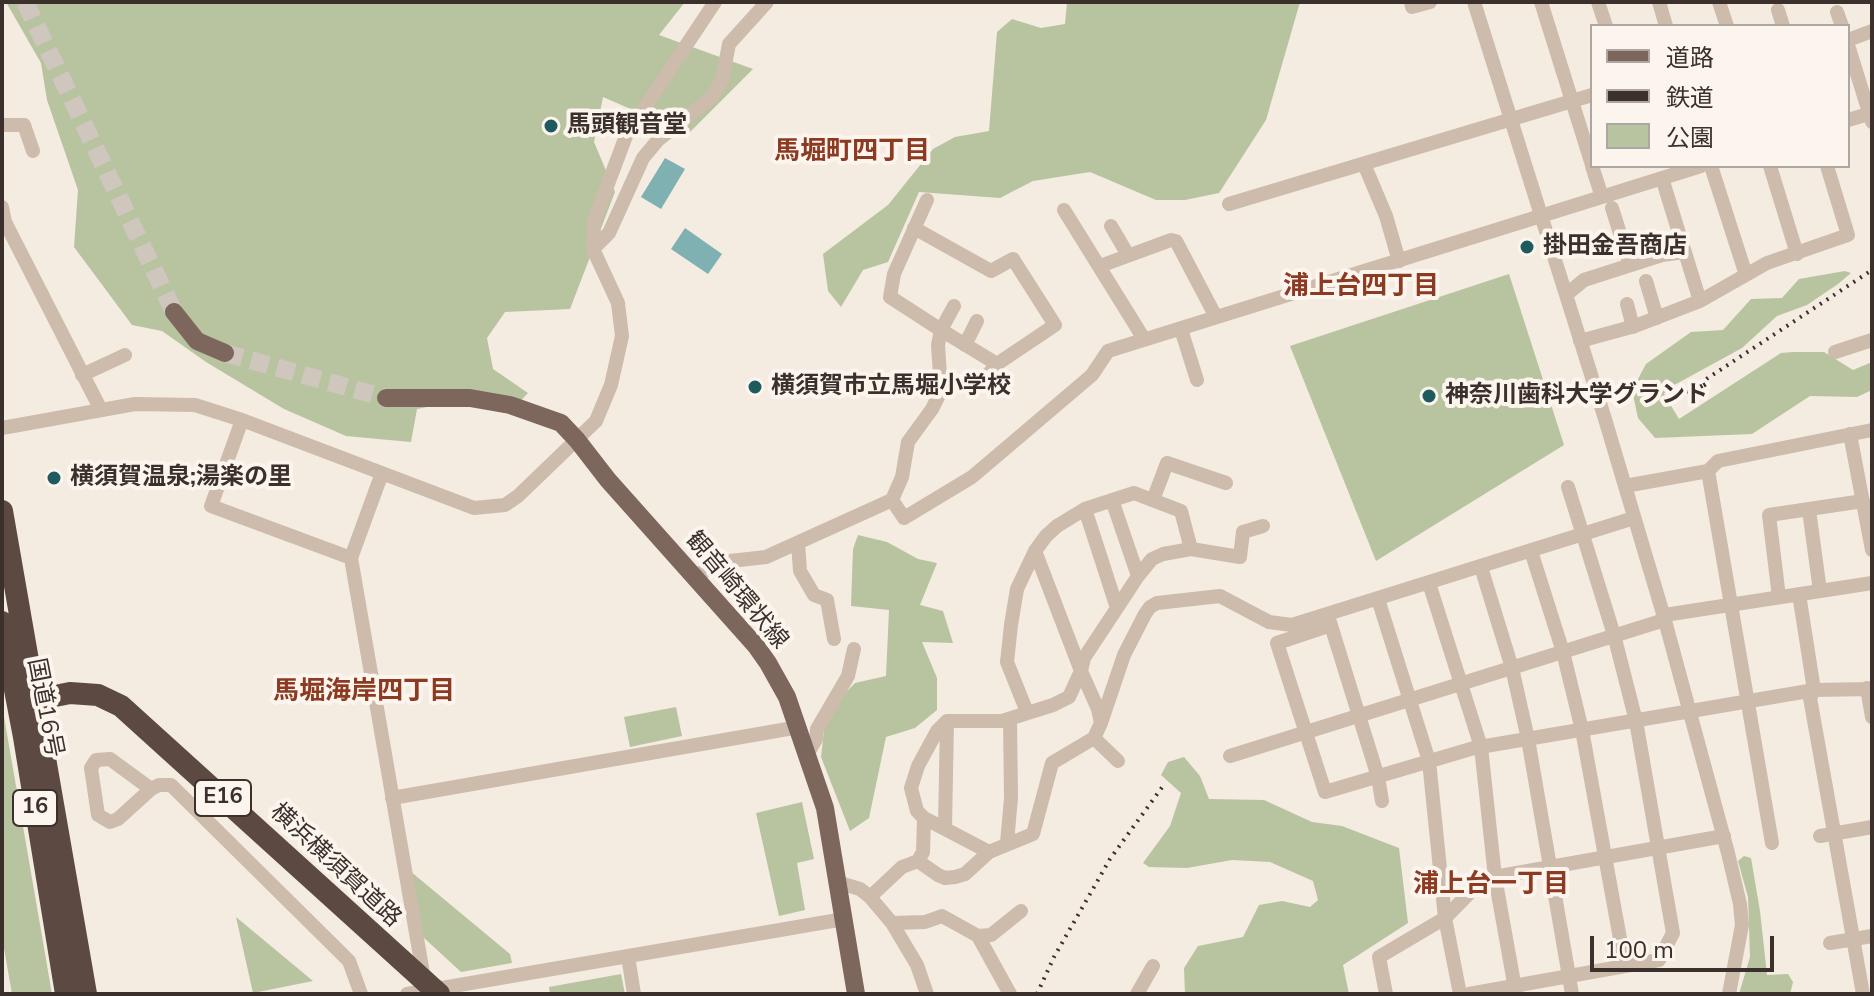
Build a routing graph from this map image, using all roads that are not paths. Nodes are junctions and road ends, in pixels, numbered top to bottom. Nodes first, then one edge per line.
1 (715, 2) edge
2 (767, 2) edge
3 (1411, 2) edge
4 (1430, 2) edge
5 (1541, 2) edge
6 (1598, 2) edge
7 (1659, 2) edge
8 (1719, 2) edge
9 (1478, 3) edge
10 (1778, 10) dead end
11 (1605, 24) edge
12 (1665, 24) edge
13 (1726, 24) edge
14 (1782, 24) edge
15 (1872, 31) edge
16 (1850, 41) edge
17 (1850, 48) edge
18 (1590, 96) edge
19 (1572, 101) junction
20 (1871, 116) edge
21 (1510, 120) junction
22 (1850, 120) edge
23 (2, 125) edge
24 (33, 151) dead end
25 (1590, 160) edge
26 (1364, 164) junction
27 (1593, 168) edge
28 (1691, 168) edge
29 (1712, 168) edge
30 (1771, 168) edge
31 (1828, 168) edge
32 (1656, 175) edge
33 (927, 200) dead end
34 (1607, 203) junction
35 (1229, 204) dead end
36 (2, 207) edge
37 (1064, 210) dead end
38 (1541, 216) junction
39 (1111, 226) dead end
40 (914, 228) junction
41 (593, 249) junction
42 (1684, 252) junction
43 (1797, 254) junction
44 (1128, 255) junction
45 (1399, 261) junction
46 (1630, 265) junction
47 (1100, 266) junction
48 (1746, 275) junction
49 (1646, 281) dead end
50 (1567, 294) junction
51 (1700, 301) junction
52 (1627, 304) dead end
53 (954, 306) dead end
54 (174, 312) tunnel mouth
55 (1216, 317) junction
56 (1657, 318) junction
57 (977, 321) dead end
58 (1633, 327) junction
59 (1181, 329) junction
60 (941, 330) junction
61 (1144, 339) junction
62 (1872, 340) edge
63 (1580, 341) junction
64 (965, 345) junction
65 (1835, 352) dead end
66 (225, 353) tunnel mouth
67 (125, 355) dead end
68 (997, 364) junction
69 (82, 375) junction
70 (1197, 380) dead end
71 (980, 384) dead end
72 (386, 398) tunnel mouth
73 (101, 410) junction
74 (242, 420) junction
75 (2, 428) edge
76 (1872, 430) edge
77 (1850, 434) junction
78 (577, 440) junction
79 (1708, 471) junction
80 (382, 473) junction
81 (1226, 483) dead end
82 (1625, 486) junction
83 (1568, 487) dead end
84 (892, 500) junction
85 (1112, 500) junction
86 (1153, 500) junction
87 (1863, 501) junction
88 (1085, 509) junction
89 (1809, 510) junction
90 (2, 511) edge
91 (1634, 518) junction
92 (1263, 526) dead end
93 (1583, 534) junction
94 (798, 543) junction
95 (1191, 549) junction
96 (1872, 550) edge
97 (1035, 551) junction
98 (1531, 551) junction
99 (351, 558) junction
100 (1481, 567) junction
101 (693, 576) junction
102 (1138, 576) junction
103 (1429, 583) junction
104 (1872, 583) edge
105 (1820, 591) junction
106 (1799, 594) junction
107 (1779, 597) junction
108 (1378, 599) junction
109 (1729, 604) junction
110 (1117, 608) junction
111 (1664, 617) junction
112 (1329, 620) junction
113 (2, 622) edge
114 (1614, 635) junction
115 (834, 639) dead end
116 (854, 649) dead end
117 (1563, 652) junction
118 (1512, 668) junction
119 (1081, 671) junction
120 (1461, 684) junction
121 (1869, 688) edge
122 (1814, 690) junction
123 (1410, 699) junction
124 (1747, 702) junction
125 (30, 707) junction
126 (1027, 712) junction
127 (1689, 712) junction
128 (1359, 716) junction
129 (1872, 717) edge
130 (1010, 719) junction
131 (947, 721) junction
132 (1636, 721) junction
133 (1101, 723) junction
134 (799, 727) junction
135 (1582, 730) junction
136 (1306, 732) junction
137 (1094, 738) junction
138 (1528, 739) junction
139 (1481, 747) junction
140 (808, 753) junction
141 (1230, 756) dead end
142 (1118, 761) dead end
143 (1429, 761) junction
144 (1378, 777) junction
145 (151, 789) junction
146 (392, 798) junction
147 (1382, 801) dead end
148 (924, 818) junction
149 (945, 827) junction
150 (1872, 827) edge
151 (1827, 835) junction
152 (1724, 836) junction
153 (1007, 843) junction
154 (1772, 843) dead end
155 (1658, 847) junction
156 (989, 852) junction
157 (1604, 857) junction
158 (918, 861) junction
159 (1550, 867) junction
160 (1495, 877) junction
161 (840, 883) junction
162 (870, 897) junction
163 (1021, 911) dead end
164 (1445, 918) junction
165 (844, 919) junction
166 (892, 923) junction
167 (978, 936) junction
168 (1872, 936) edge
169 (1853, 939) junction
170 (1830, 943) dead end
171 (628, 956) junction
172 (1153, 966) dead end
173 (1625, 966) junction
174 (1569, 976) junction
175 (1515, 990) edge
176 (430, 993) edge
177 (66, 994) edge
178 (86, 994) edge
179 (361, 994) edge
180 (407, 994) edge
181 (634, 994) edge
182 (856, 994) edge
183 (927, 994) edge
184 (1010, 994) edge
185 (1137, 994) edge
186 (1386, 994) edge
187 (1460, 994) edge
188 (1469, 994) edge
189 (1572, 994) edge
190 (1729, 994) edge
191 (1863, 994) edge

1 - 41 street
2 - 41 street
3 - 4 street
5 - 19 street
6 - 11 street
7 - 12 street
8 - 13 street
9 - 21 street
10 - 14 street
15 - 16 street
17 - 20 street
18 - 19 street
19 - 21 street
19 - 25 street
20 - 22 street
21 - 26 street
21 - 38 street
23 - 24 street
26 - 35 street
26 - 45 street
27 - 34 street
28 - 32 street
29 - 48 street
30 - 43 street
31 - 43 street
32 - 34 street
32 - 42 street
33 - 40 street
34 - 38 street
34 - 46 street
36 - 69 street
37 - 47 street
38 - 45 street
38 - 50 street
39 - 44 street
40 - 60 street
40 - 68 street
41 - 78 street
42 - 46 street
42 - 51 street
43 - 48 street
44 - 47 street
44 - 55 street
45 - 55 street
46 - 50 street
47 - 61 street
48 - 51 street
49 - 56 street
50 - 63 street
51 - 56 street
52 - 58 street
53 - 60 street
54 - 66 main road
55 - 59 street
56 - 58 street
57 - 64 street
58 - 63 street
59 - 61 street
59 - 70 street
60 - 64 street
60 - 84 street
61 - 84 street
62 - 65 street
63 - 82 street
64 - 68 street
67 - 69 street
68 - 71 street
69 - 73 street
72 - 78 main road, 観音崎環状線
73 - 74 street
73 - 75 street
74 - 80 street
74 - 99 street
76 - 77 street
77 - 79 street
77 - 87 street
78 - 80 street
78 - 101 main road, 観音崎環状線
79 - 82 street
79 - 109 street
80 - 99 street
81 - 86 street
82 - 91 street
83 - 93 street
84 - 94 street
85 - 86 street
85 - 88 street
85 - 102 street
86 - 95 street
87 - 89 street
87 - 96 street
88 - 97 street
88 - 110 street
89 - 105 street
89 - 107 street
90 - 125 highway, 国道16号 / 16
91 - 93 street
91 - 111 street
92 - 95 street
93 - 98 street
93 - 114 street
94 - 101 street
94 - 115 street
95 - 102 street
97 - 119 street
97 - 126 street
98 - 100 street
98 - 117 street
99 - 146 street
100 - 103 street
100 - 118 street
101 - 134 main road, 観音崎環状線
102 - 110 street
103 - 108 street
103 - 120 street
104 - 105 street
105 - 106 street
106 - 107 street
106 - 122 street
107 - 109 street
108 - 112 street
108 - 123 street
109 - 111 street
109 - 124 street
110 - 119 street
111 - 114 street
111 - 127 street
112 - 128 street
112 - 133 street
112 - 136 street
113 - 125 highway, 国道16号 / 16
114 - 117 street
114 - 132 street
116 - 140 street
117 - 118 street
117 - 135 street
118 - 120 street
118 - 138 street
119 - 126 street
119 - 133 street
120 - 123 street
120 - 139 street
121 - 122 street
121 - 129 street
122 - 124 street
122 - 151 street
123 - 128 street
123 - 143 street
124 - 127 street
124 - 154 street
125 - 176 highway, 横浜横須賀道路 / E16
125 - 177 highway, 国道16号 / 16
125 - 178 highway, 国道16号 / 16
126 - 130 street
127 - 132 street
127 - 152 street
128 - 136 street
128 - 144 street
130 - 131 street
130 - 153 street
131 - 148 street
131 - 149 street
132 - 135 street
132 - 155 street
133 - 137 street
134 - 140 main road, 観音崎環状線
134 - 146 street
135 - 138 street
135 - 157 street
136 - 141 street
136 - 144 street
137 - 142 street
137 - 153 street
138 - 139 street
138 - 159 street
139 - 143 street
139 - 160 street
140 - 161 main road, 観音崎環状線
143 - 144 street
143 - 164 street
144 - 147 street
145 - 145 street
145 - 179 street
146 - 176 street
148 - 149 street
148 - 158 street
149 - 156 street
150 - 151 street
151 - 169 street
152 - 155 street
152 - 190 street
153 - 156 street
155 - 157 street
155 - 173 street
156 - 158 street
157 - 159 street
157 - 173 street
158 - 162 street
159 - 160 street
159 - 174 street
160 - 164 street
160 - 175 street
161 - 162 street
161 - 165 main road, 観音崎環状線
162 - 166 street
163 - 167 street
164 - 186 street
164 - 187 street
165 - 171 street
165 - 182 main road, 観音崎環状線
166 - 167 street
166 - 183 street
167 - 184 street
168 - 169 street
169 - 170 street
169 - 191 street
171 - 176 street
171 - 181 street
172 - 185 street
173 - 174 street
174 - 175 street
174 - 189 street
175 - 188 street
176 - 180 street

